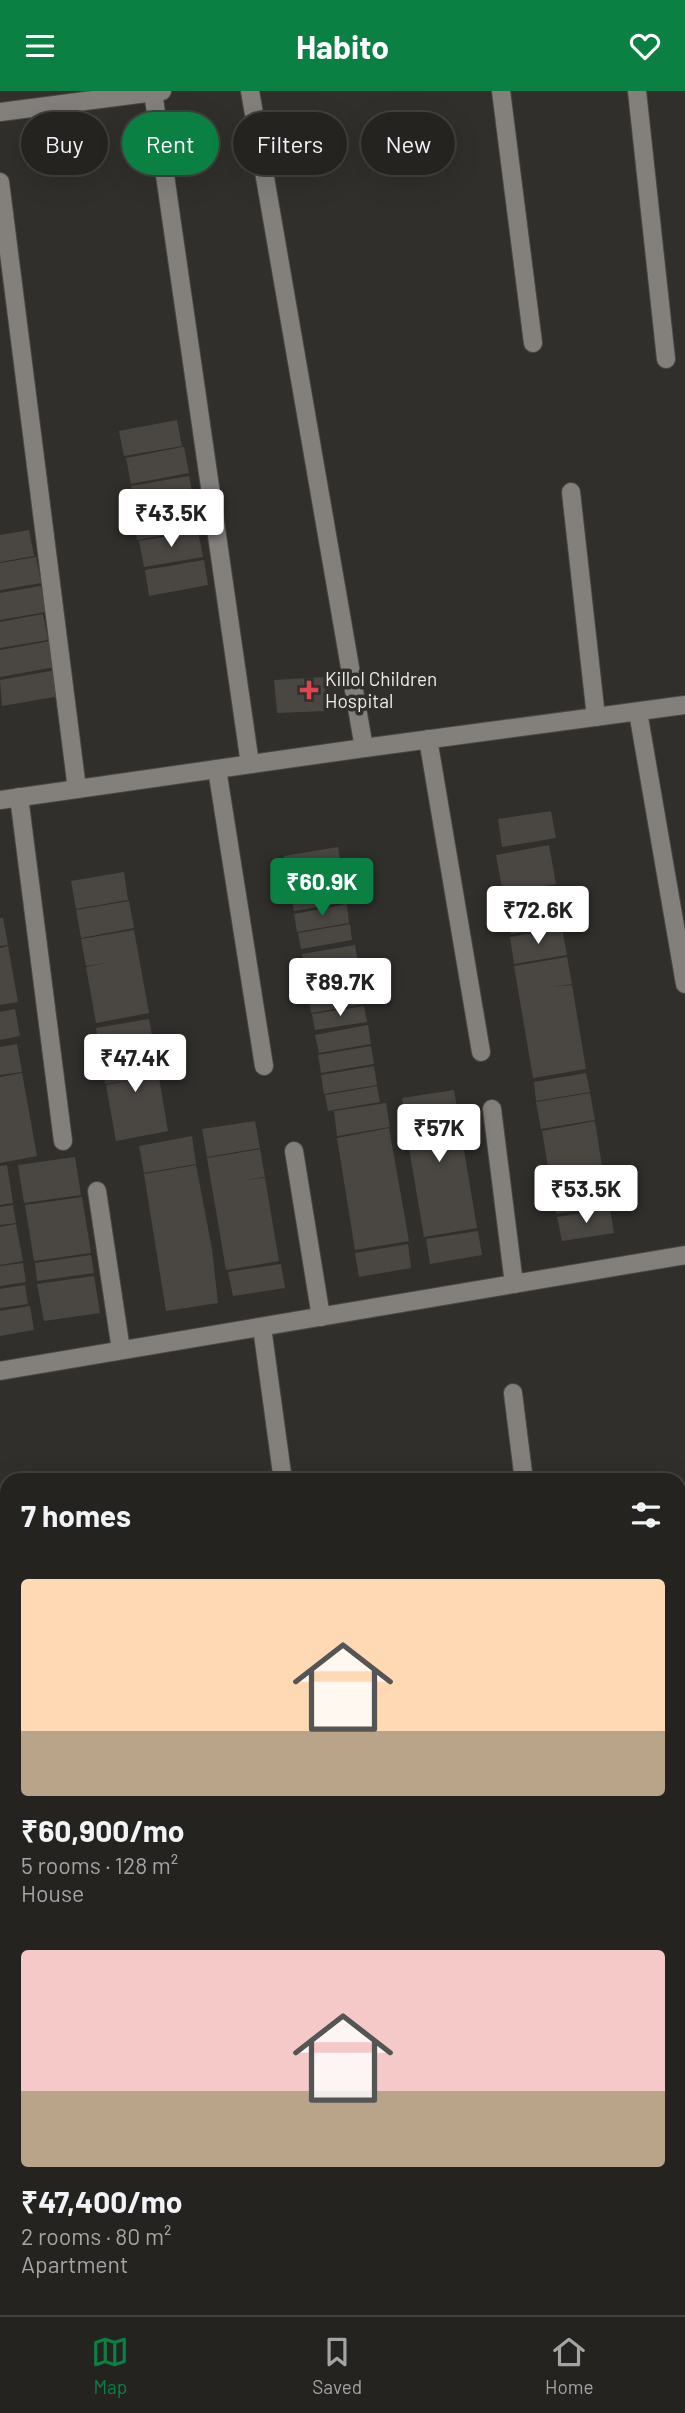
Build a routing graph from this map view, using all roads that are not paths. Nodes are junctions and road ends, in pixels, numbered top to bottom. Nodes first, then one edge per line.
1 (250, 91) edge
2 (500, 91) edge
3 (637, 91) edge
4 (158, 92) edge
5 (0, 112) edge
6 (0, 182) edge
7 (533, 343) dead end
8 (666, 359) dead end
9 (571, 492) dead end
10 (685, 705) edge
11 (638, 712) junction
12 (596, 717) junction
13 (428, 739) junction
14 (364, 748) junction
15 (250, 764) junction
16 (217, 769) junction
17 (77, 789) junction
18 (19, 797) junction
19 (0, 800) edge
20 (685, 984) edge
21 (481, 1052) dead end
22 (264, 1066) dead end
23 (492, 1109) dead end
24 (63, 1141) dead end
25 (293, 1151) dead end
26 (97, 1191) dead end
27 (685, 1255) edge
28 (514, 1284) junction
29 (321, 1317) junction
30 (262, 1327) junction
31 (121, 1350) junction
32 (0, 1371) edge
33 (513, 1393) dead end
34 (282, 1473) edge
35 (523, 1473) edge

1 - 14 street
2 - 7 street
3 - 8 street
4 - 5 street
4 - 15 street
6 - 17 street
9 - 12 street
10 - 11 street
11 - 12 street
11 - 20 street
12 - 13 street
13 - 14 street
13 - 21 street
14 - 15 street
15 - 16 street
16 - 17 street
16 - 22 street
17 - 18 street
18 - 19 street
18 - 24 street
23 - 28 street
25 - 29 street
26 - 31 street
27 - 28 street
28 - 29 street
29 - 30 street
30 - 31 street
30 - 34 street
31 - 32 street
33 - 35 street

